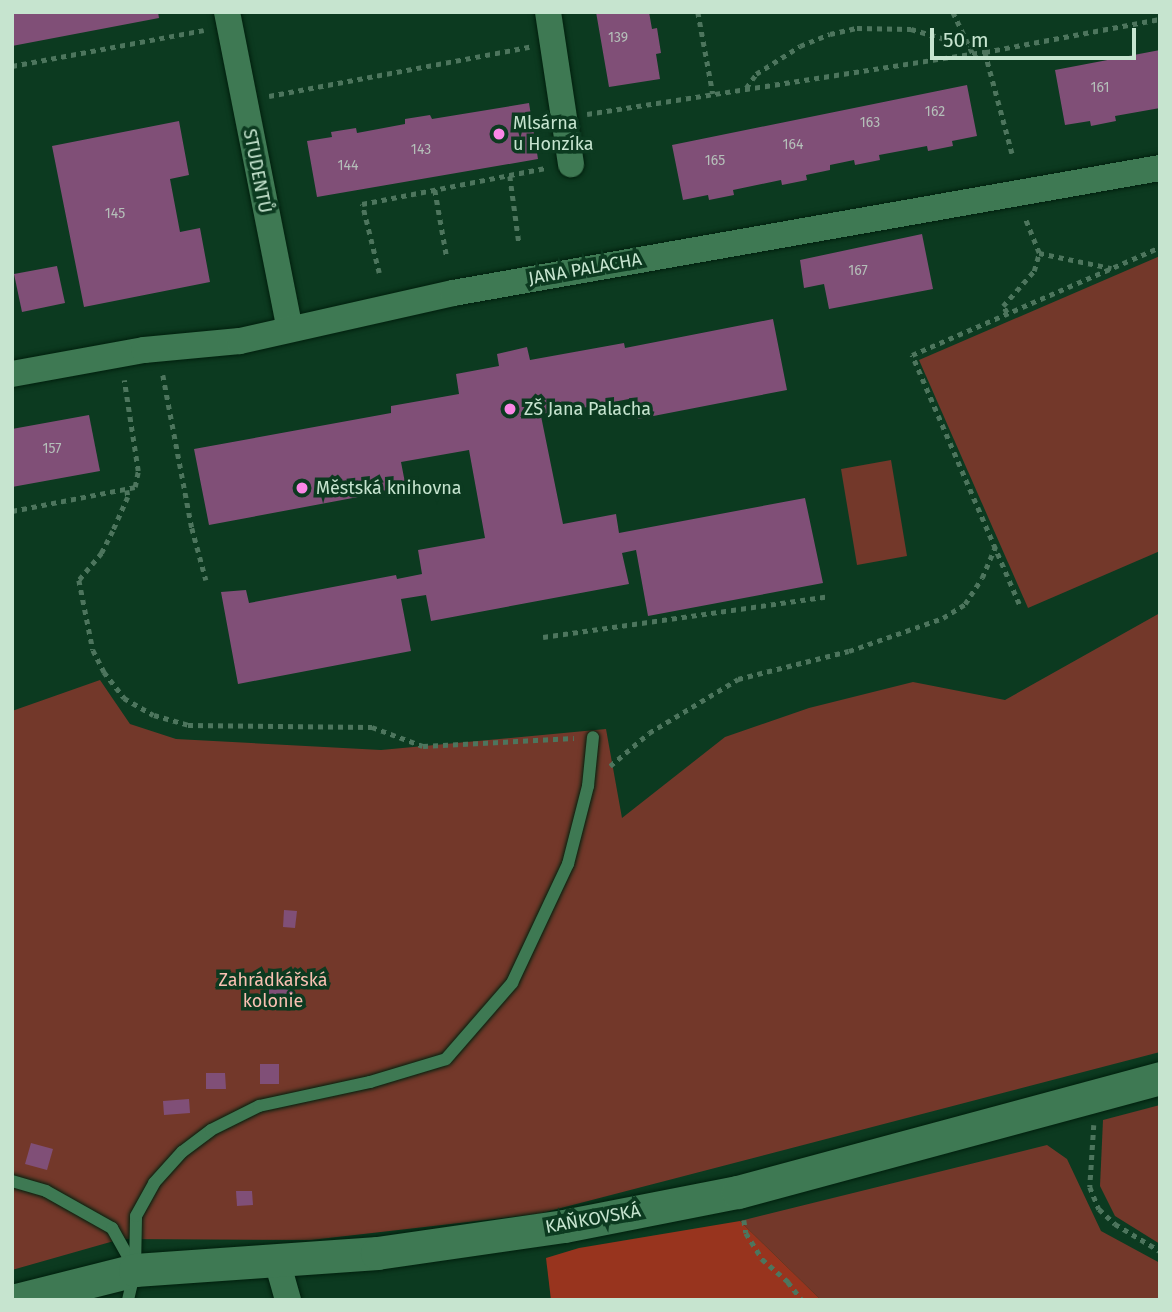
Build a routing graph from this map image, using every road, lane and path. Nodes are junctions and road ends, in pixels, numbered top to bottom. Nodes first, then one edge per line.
1 (548, 12) edge
2 (698, 12) edge
3 (953, 12) edge
4 (1160, 19) edge
5 (221, 20) edge
6 (553, 43) junction
7 (969, 46) junction
8 (985, 52) junction
9 (973, 54) junction
10 (12, 66) edge
11 (744, 90) junction
12 (713, 94) junction
13 (261, 98) dead end
14 (564, 118) junction
15 (1012, 153) dead end
16 (561, 166) joint
17 (1160, 168) edge
18 (510, 176) junction
19 (435, 190) junction
20 (1023, 215) dead end
21 (519, 243) dead end
22 (1160, 247) edge
23 (1039, 253) junction
24 (447, 258) dead end
25 (1111, 268) junction
26 (379, 273) dead end
27 (1007, 313) junction
28 (290, 329) junction
29 (121, 355) junction
30 (162, 371) dead end
31 (12, 374) edge
32 (127, 490) junction
33 (12, 511) edge
34 (995, 547) junction
35 (206, 580) dead end
36 (825, 597) dead end
37 (1019, 604) dead end
38 (543, 637) dead end
39 (593, 737) joint
40 (588, 785) junction
41 (1160, 1078) edge
42 (1096, 1097) junction
43 (12, 1181) edge
44 (738, 1192) junction
45 (1160, 1251) edge
46 (277, 1261) junction
47 (132, 1285) edge
48 (16, 1300) edge
49 (288, 1300) edge
50 (802, 1300) edge

1 - 6 street
2 - 12 path
3 - 7 path
4 - 8 path
5 - 10 path
5 - 28 street, STUDENTŮ
6 - 13 path
6 - 14 street
7 - 9 path
7 - 11 path
8 - 9 path
8 - 15 path
9 - 11 path
11 - 12 path
12 - 14 path
14 - 16 street
16 - 18 path
17 - 28 street, JANA PALACHA
18 - 19 path
18 - 21 path
19 - 24 path
19 - 26 path
20 - 23 path
22 - 25 path
23 - 25 path
23 - 27 path
25 - 27 path
27 - 34 path
28 - 29 street, JANA PALACHA
29 - 31 street, JANA PALACHA
29 - 32 path
30 - 35 path
32 - 33 path
32 - 39 path
34 - 37 path
34 - 40 path
36 - 38 path
39 - 40 lane
40 - 47 lane
41 - 42 street, KAŇKOVSKÁ
42 - 44 street, KAŇKOVSKÁ
42 - 45 path
43 - 47 lane
44 - 46 street, KAŇKOVSKÁ
44 - 50 path
46 - 47 street, KAŇKOVSKÁ
46 - 49 street
47 - 48 street, KAŇKOVSKÁ

